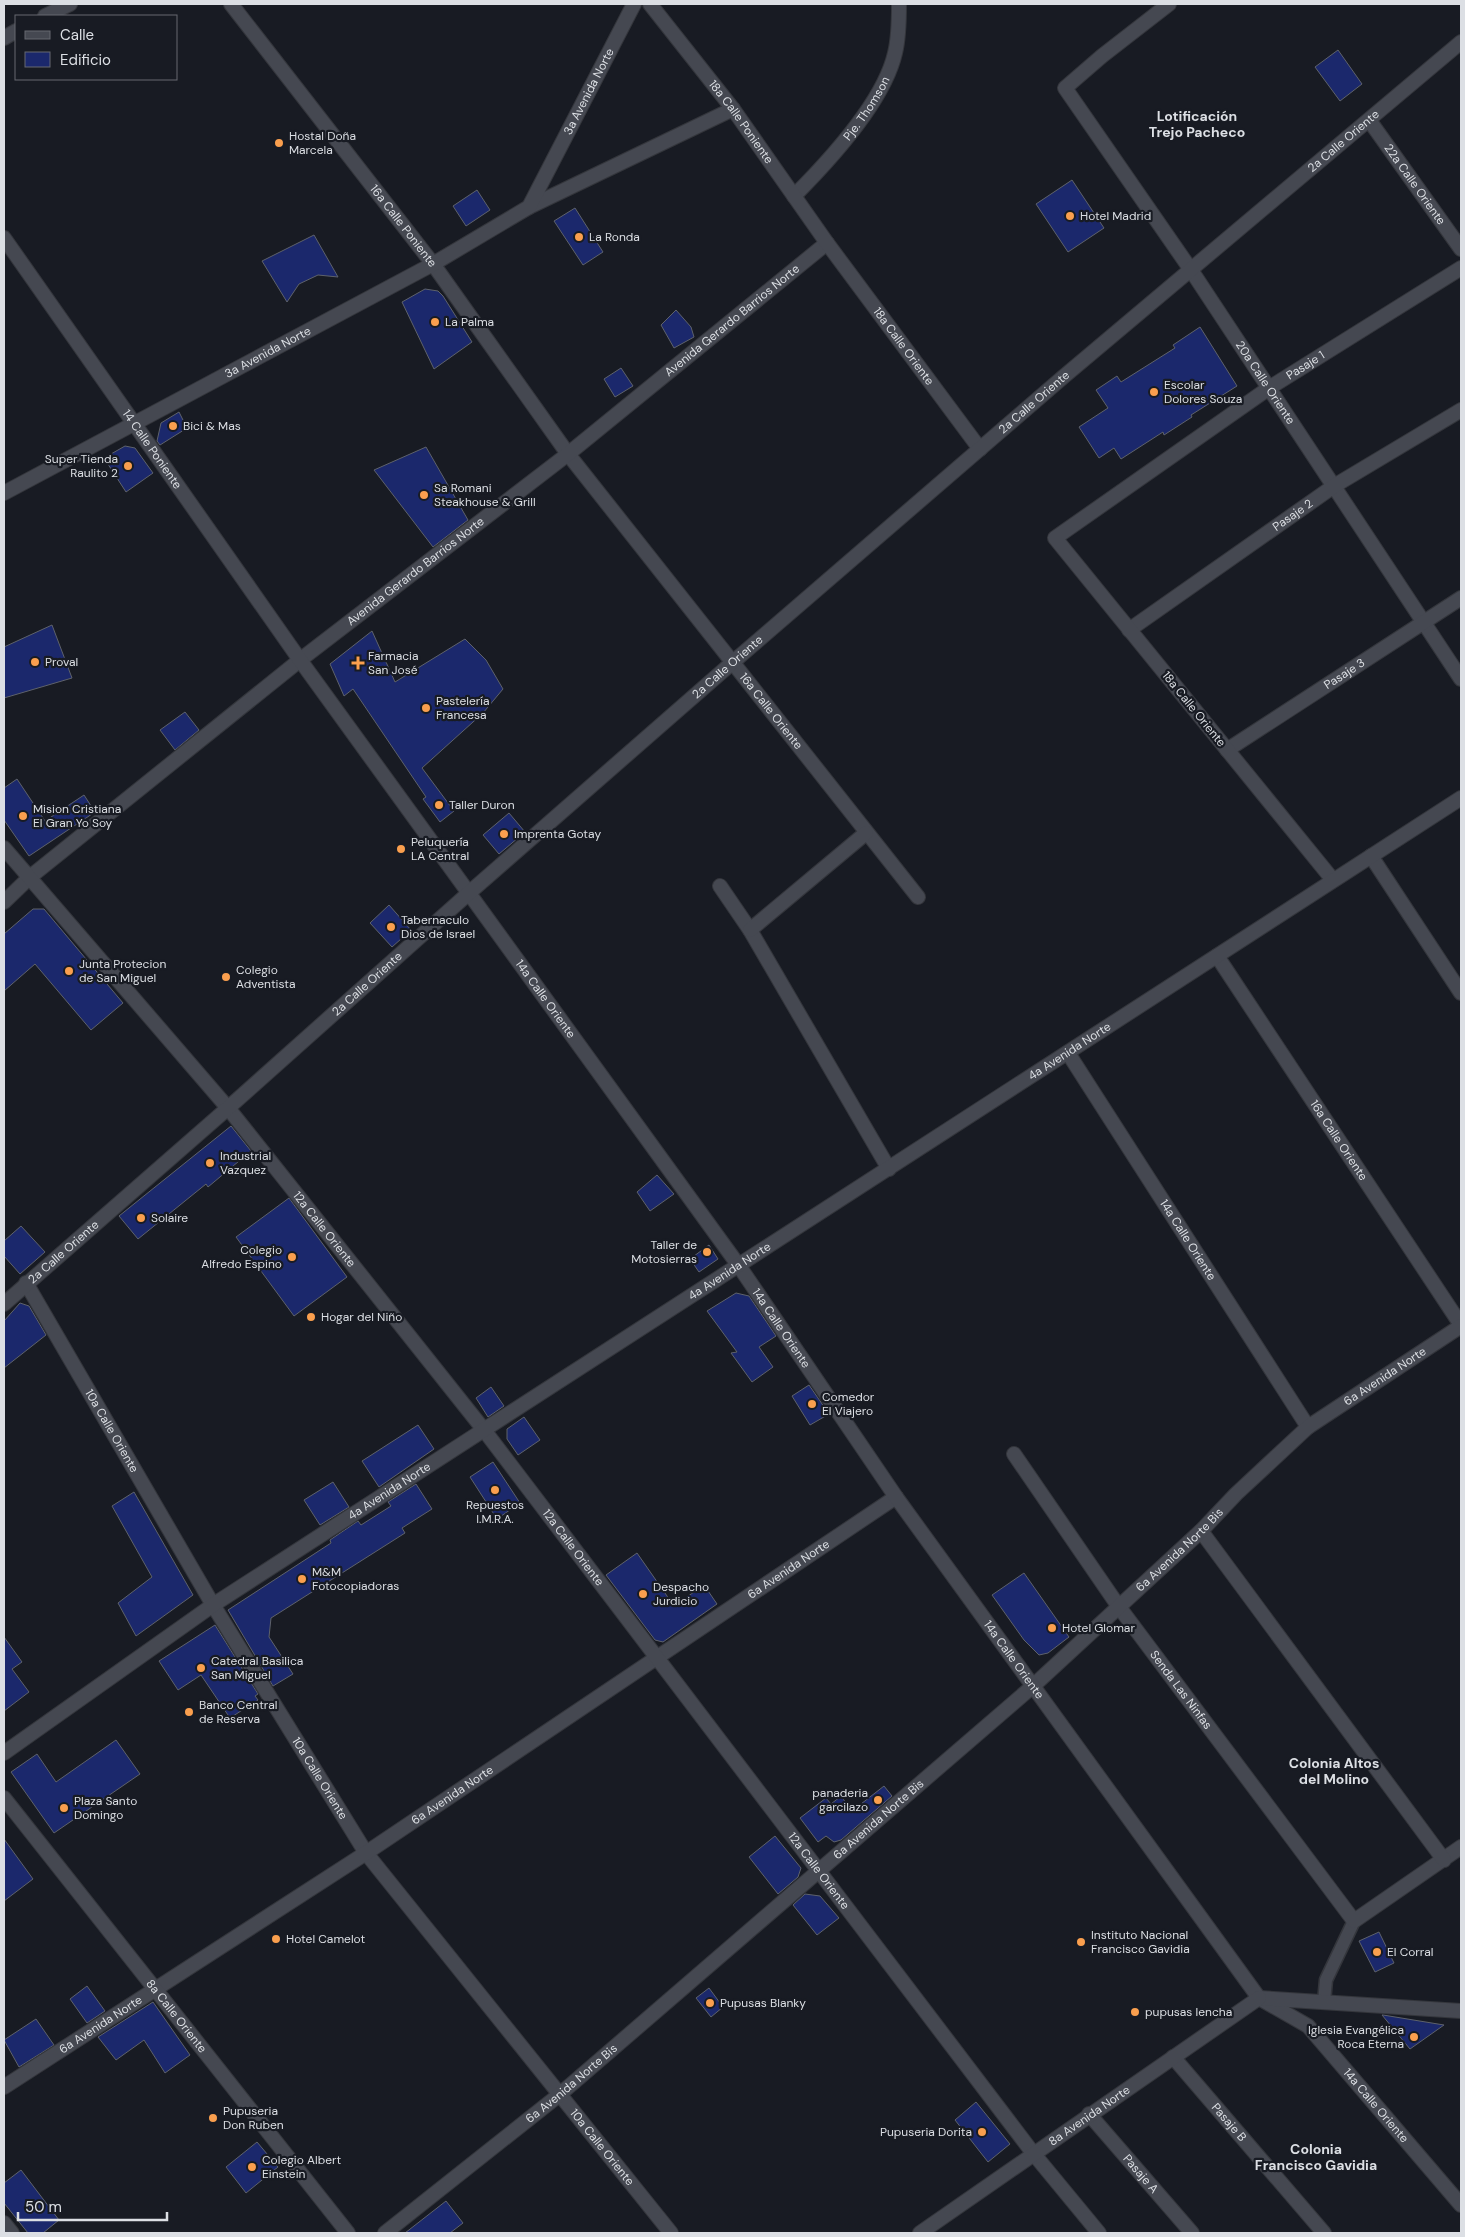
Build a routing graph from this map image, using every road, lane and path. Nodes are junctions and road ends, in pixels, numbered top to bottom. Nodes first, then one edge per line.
1 (70, 4) edge
2 (232, 4) edge
3 (634, 4) edge
4 (650, 4) edge
5 (899, 4) edge
6 (1169, 4) edge
7 (47, 15) edge
8 (15, 32) edge
9 (4, 38) edge
10 (1461, 42) edge
11 (733, 109) junction
12 (1369, 120) junction
13 (794, 196) junction
14 (529, 207) junction
15 (4, 238) edge
16 (828, 243) junction
17 (1461, 250) edge
18 (433, 264) junction
19 (1461, 268) edge
20 (1191, 270) junction
21 (1269, 388) junction
22 (1461, 410) edge
23 (134, 423) junction
24 (980, 448) junction
25 (568, 454) junction
26 (1334, 486) junction
27 (4, 493) edge
28 (1055, 538) joint
29 (1461, 598) edge
30 (1424, 621) junction
31 (1130, 630) junction
32 (300, 660) junction
33 (733, 662) junction
34 (1461, 678) edge
35 (1227, 750) junction
36 (1461, 798) edge
37 (866, 833) junction
38 (4, 848) edge
39 (1371, 856) junction
40 (30, 877) junction
41 (1333, 880) junction
42 (720, 886) dead end
43 (470, 892) junction
44 (918, 898) dead end
45 (4, 902) edge
46 (750, 930) junction
47 (1217, 956) junction
48 (1461, 993) edge
49 (1068, 1053) junction
50 (228, 1108) junction
51 (892, 1167) junction
52 (739, 1266) junction
53 (26, 1283) junction
54 (4, 1304) edge
55 (1461, 1326) edge
56 (1308, 1427) junction
57 (484, 1430) junction
58 (1014, 1454) dead end
59 (896, 1497) junction
60 (1202, 1531) junction
61 (213, 1605) junction
62 (1119, 1607) junction
63 (655, 1657) junction
64 (1033, 1686) junction
65 (4, 1753) edge
66 (4, 1798) edge
67 (1461, 1847) edge
68 (366, 1852) junction
69 (1444, 1860) junction
70 (818, 1872) junction
71 (1354, 1922) junction
72 (155, 1987) junction
73 (1259, 1998) junction
74 (1324, 2002) junction
75 (1461, 2011) edge
76 (1173, 2057) junction
77 (4, 2088) edge
78 (559, 2095) junction
79 (1089, 2114) junction
80 (1033, 2153) junction
81 (1461, 2205) edge
82 (4, 2223) edge
83 (12, 2233) edge
84 (348, 2233) edge
85 (385, 2233) edge
86 (671, 2233) edge
87 (920, 2233) edge
88 (1099, 2233) edge
89 (1192, 2233) edge
90 (1324, 2233) edge

1 - 7 street
2 - 18 street, 16a Calle Poniente
3 - 14 street, 3a Avenida Norte
4 - 11 street, 18a Calle Poniente
5 - 13 street, Pje. Thomson
6 - 20 street, 20a Calle Oriente
8 - 9 street
10 - 12 street, 2a Calle Oriente
11 - 13 street, 18a Calle Poniente
11 - 14 street, 3a Avenida Norte
12 - 17 street, 22a Calle Oriente
12 - 20 street, 2a Calle Oriente
13 - 16 street, 18a Calle Poniente
14 - 18 street, 3a Avenida Norte
15 - 23 street, 14 Calle Poniente
16 - 24 street, 18a Calle Oriente
16 - 25 street, Avenida Gerardo Barrios Norte
18 - 23 street, 3a Avenida Norte
18 - 25 street, 16a Calle Poniente
19 - 21 street, Pasaje 1
20 - 21 street, 20a Calle Oriente
20 - 24 street, 2a Calle Oriente
21 - 26 street, 20a Calle Oriente
21 - 28 street, Pasaje 1
22 - 26 street, Pasaje 2
23 - 27 street, 3a Avenida Norte
23 - 32 street, 14 Calle Poniente
24 - 33 street, 2a Calle Oriente
25 - 32 street, Avenida Gerardo Barrios Norte
25 - 33 street, 16a Calle Oriente
26 - 30 street, 20a Calle Oriente
26 - 31 street, Pasaje 2
28 - 31 street, 18a Calle Oriente
29 - 30 street, Pasaje 3
30 - 34 street, 20a Calle Oriente
30 - 35 street, Pasaje 3
31 - 35 street, 18a Calle Oriente
32 - 40 street, Avenida Gerardo Barrios Norte
32 - 43 street, 14a Calle Oriente
33 - 37 street, 16a Calle Oriente
33 - 43 street, 2a Calle Oriente
35 - 41 street, 18a Calle Oriente
36 - 39 street, 4a Avenida Norte
37 - 44 street, 16a Calle Oriente
37 - 46 street
38 - 40 street, 12a Calle Oriente
39 - 41 street, 4a Avenida Norte
39 - 48 street
40 - 45 street, Avenida Gerardo Barrios Norte
40 - 50 street, 12a Calle Oriente
41 - 47 street, 4a Avenida Norte
42 - 46 street
43 - 50 street, 2a Calle Oriente
43 - 52 street, 14a Calle Oriente
46 - 51 street
47 - 49 street, 4a Avenida Norte
47 - 55 street, 16a Calle Oriente
49 - 51 street, 4a Avenida Norte
49 - 56 street, 14a Calle Oriente
50 - 53 street, 2a Calle Oriente
50 - 57 street, 12a Calle Oriente
51 - 52 street, 4a Avenida Norte
52 - 57 street, 4a Avenida Norte
52 - 59 street, 14a Calle Oriente
53 - 54 street, 2a Calle Oriente
53 - 61 street, 10a Calle Oriente
55 - 56 street, 6a Avenida Norte
56 - 60 street, 6a Avenida Norte Bis
57 - 61 street, 4a Avenida Norte
57 - 63 street, 12a Calle Oriente
58 - 62 street, Senda Las Ninfas
59 - 63 street, 6a Avenida Norte
59 - 64 street, 14a Calle Oriente
60 - 62 street, 6a Avenida Norte Bis
60 - 69 street
61 - 65 street, 4a Avenida Norte
61 - 68 street, 10a Calle Oriente
62 - 64 street, 6a Avenida Norte Bis
62 - 71 street, Senda Las Ninfas
63 - 68 street, 6a Avenida Norte
63 - 70 street, 12a Calle Oriente
64 - 70 street, 6a Avenida Norte Bis
64 - 73 street, 14a Calle Oriente
66 - 72 street, 8a Calle Oriente
67 - 69 street
68 - 72 street, 6a Avenida Norte
68 - 78 street, 10a Calle Oriente
69 - 71 street
70 - 78 street, 6a Avenida Norte Bis
70 - 80 street, 12a Calle Oriente
71 - 74 street
72 - 77 street, 6a Avenida Norte
72 - 84 street, 8a Calle Oriente
73 - 74 street
73 - 76 street, 8a Avenida Norte
73 - 81 street, 14a Calle Oriente
74 - 75 street
76 - 79 street, 8a Avenida Norte
76 - 90 street, Pasaje B
78 - 85 street, 6a Avenida Norte Bis
78 - 86 street, 10a Calle Oriente
79 - 80 street, 8a Avenida Norte
79 - 89 street, Pasaje A
80 - 87 street, 8a Avenida Norte
80 - 88 street, 12a Calle Oriente
82 - 83 street

